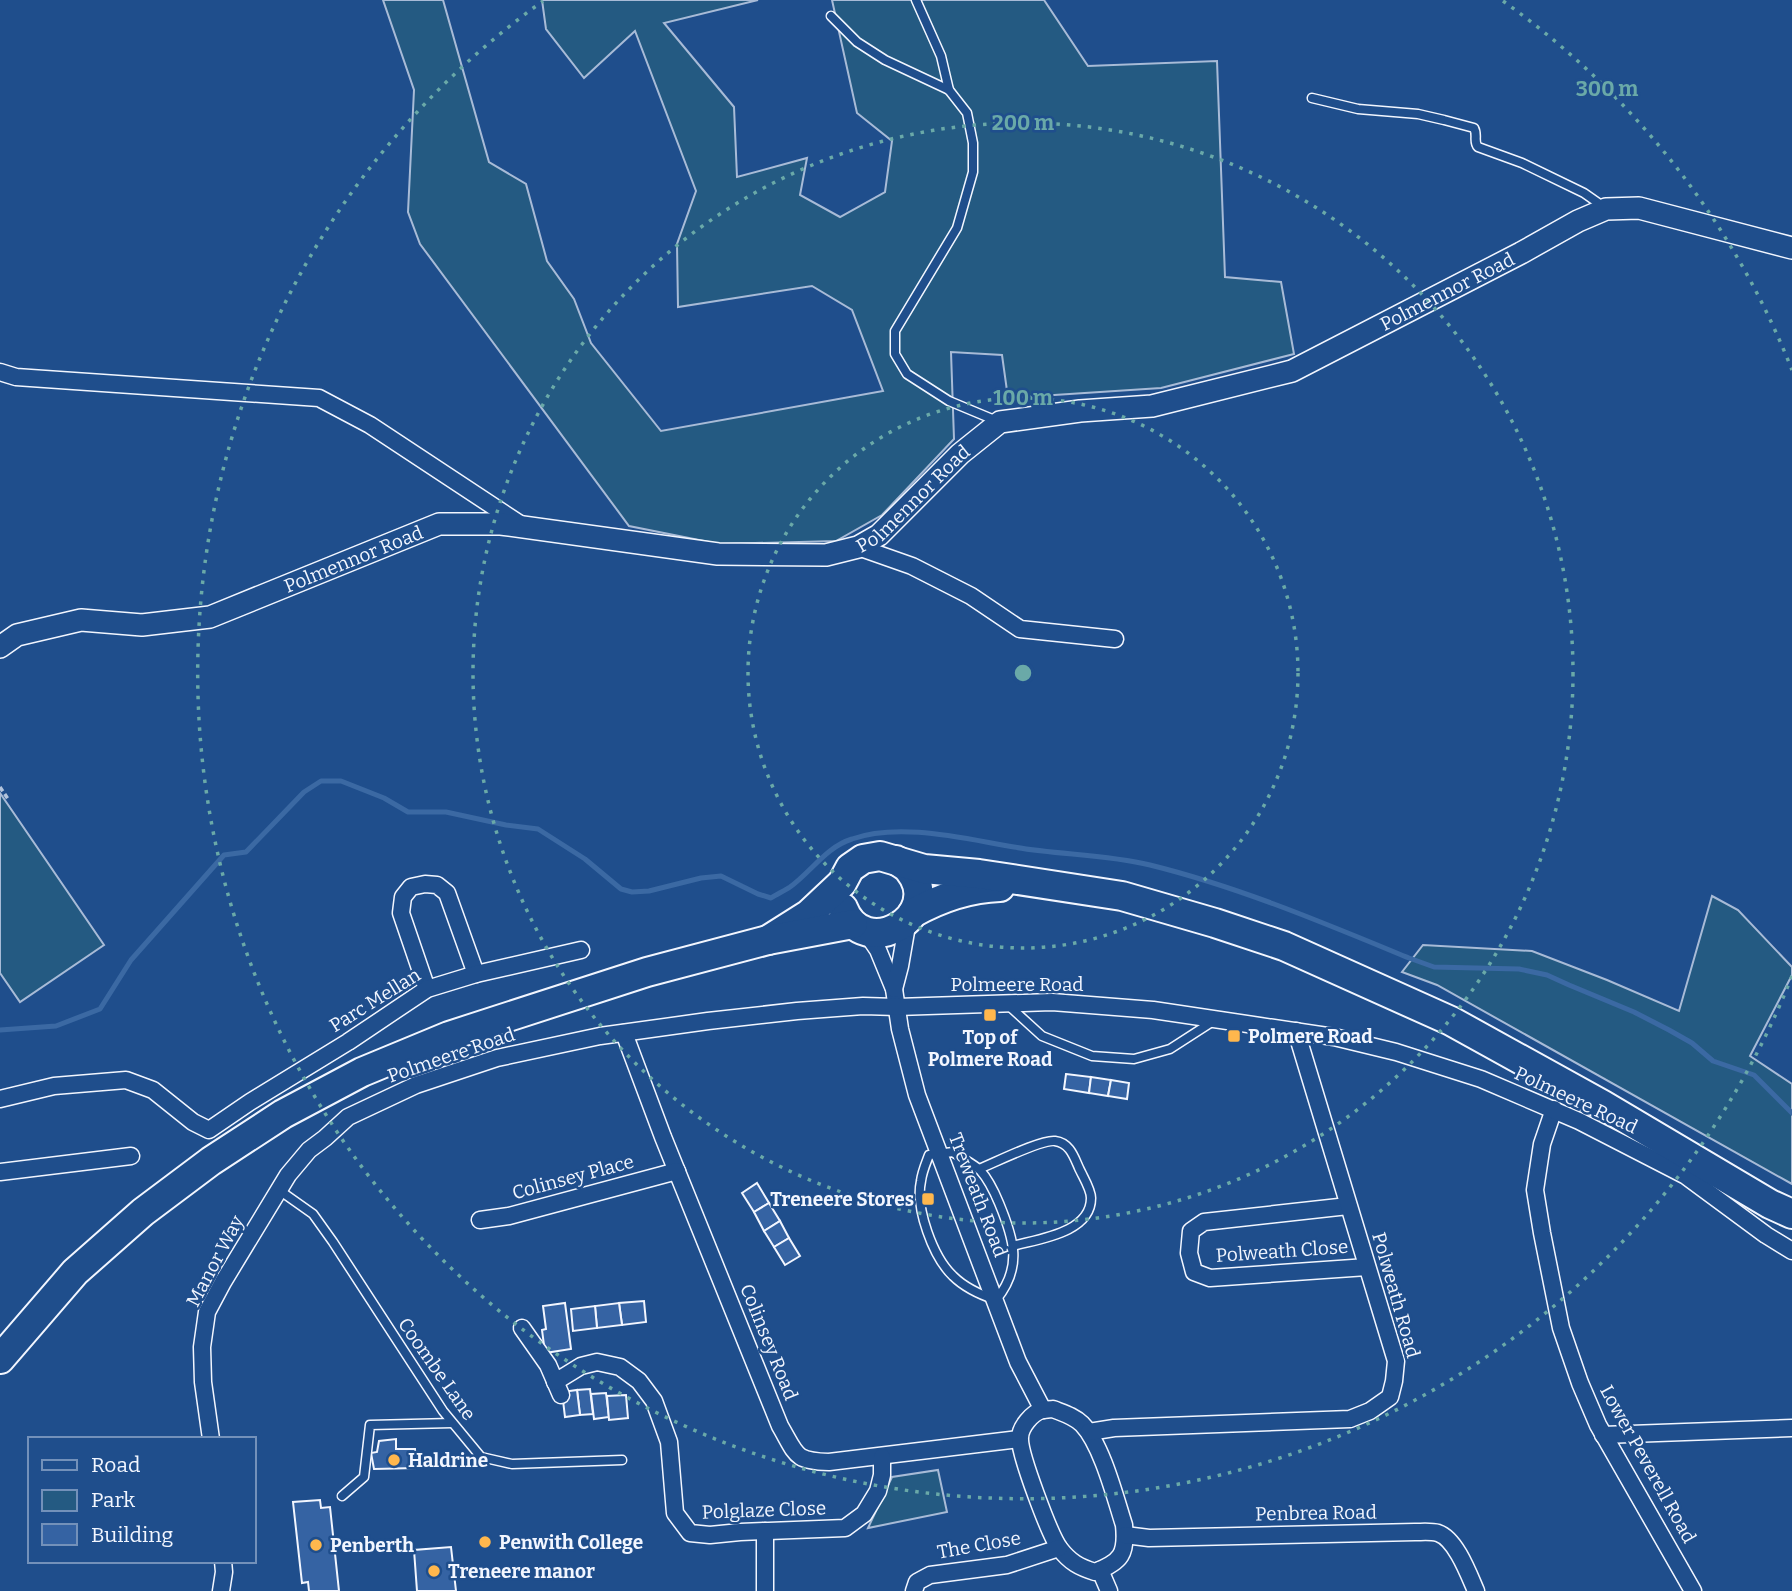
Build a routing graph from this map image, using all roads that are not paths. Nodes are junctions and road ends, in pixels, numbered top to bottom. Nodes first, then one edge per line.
1 (916, 0) edge
2 (831, 16) dead end
3 (949, 90) junction
4 (1312, 98) dead end
5 (1606, 209) junction
6 (1792, 248) edge
7 (0, 372) edge
8 (1000, 422) junction
9 (525, 527) junction
10 (858, 547) junction
11 (1115, 639) dead end
12 (0, 647) edge
13 (896, 860) junction
14 (842, 883) junction
15 (1059, 885) junction
16 (911, 916) junction
17 (859, 927) junction
18 (768, 940) junction
19 (581, 950) dead end
20 (476, 974) junction
21 (427, 989) junction
22 (894, 989) junction
23 (1007, 1003) junction
24 (897, 1007) junction
25 (1217, 1019) junction
26 (1296, 1031) junction
27 (624, 1033) junction
28 (0, 1099) edge
29 (1554, 1109) junction
30 (939, 1153) junction
31 (131, 1156) dead end
32 (979, 1169) junction
33 (677, 1171) junction
34 (0, 1172) edge
35 (279, 1190) junction
36 (1349, 1206) junction
37 (1792, 1214) edge
38 (480, 1220) dead end
39 (1013, 1245) junction
40 (1792, 1251) edge
41 (1367, 1267) junction
42 (996, 1300) junction
43 (522, 1328) dead end
44 (0, 1359) edge
45 (1043, 1410) junction
46 (452, 1423) junction
47 (1792, 1429) edge
48 (1089, 1432) junction
49 (1603, 1435) junction
50 (211, 1437) edge
51 (1019, 1439) junction
52 (882, 1457) junction
53 (622, 1461) dead end
54 (342, 1496) dead end
55 (765, 1531) junction
56 (1125, 1535) junction
57 (1059, 1548) junction
58 (223, 1563) edge
59 (1100, 1570) junction
60 (221, 1591) edge
61 (765, 1591) edge
62 (914, 1591) edge
63 (1109, 1591) edge
64 (1476, 1591) edge
65 (1693, 1591) edge

1 - 3 lane
2 - 3 lane
3 - 8 lane
4 - 5 lane
5 - 6 street, Polmennor Road
5 - 8 street, Polmennor Road
7 - 9 street
8 - 10 street, Polmennor Road
9 - 10 street, Polmennor Road
9 - 12 street, Polmennor Road
10 - 11 street
13 - 14 highway
13 - 15 highway
13 - 16 highway
14 - 17 highway
14 - 18 highway
15 - 16 highway
15 - 37 highway
16 - 17 highway
16 - 22 street, Treweath Road
17 - 18 highway
17 - 22 street, Treweath Road
18 - 44 highway
19 - 20 street, Parc Mellan
20 - 21 street, Parc Mellan
20 - 21 street
21 - 28 street, Parc Mellan
22 - 24 street, Treweath Road
23 - 24 street, Polmeere Road
23 - 25 street, Polmeere Road
23 - 25 lane
24 - 27 street, Polmeere Road
24 - 30 street, Treweath Road
25 - 26 street, Polmeere Road
26 - 29 street, Polmeere Road
26 - 36 street, Polweath Road
27 - 33 street, Colinsey Road
27 - 35 street, Polmeere Road
29 - 40 street, Polmeere Road
29 - 49 street, Lower Peverell Road
30 - 32 lane
30 - 42 street, Treweath Road
30 - 42 lane
31 - 34 street
32 - 39 lane
32 - 39 lane
33 - 38 street, Colinsey Place
33 - 52 street, Colinsey Road
35 - 46 lane, Coombe Lane
35 - 50 street, Manor Way
36 - 41 street, Polweath Road
36 - 41 street, Polweath Close
39 - 42 lane
41 - 48 street, Polweath Road
42 - 45 street, Treweath Road
43 - 55 street, Polglaze Close
45 - 48 street
45 - 51 street
46 - 53 lane, Coombe Lane
46 - 54 lane
47 - 49 street
48 - 56 street
49 - 65 street, Lower Peverell Road
51 - 52 street, Colinsey Road
51 - 57 street
52 - 55 street, Polglaze Close
55 - 61 street
56 - 59 street
56 - 64 street, Penbrea Road
57 - 59 street
57 - 62 street, The Close
58 - 60 street
59 - 63 street

